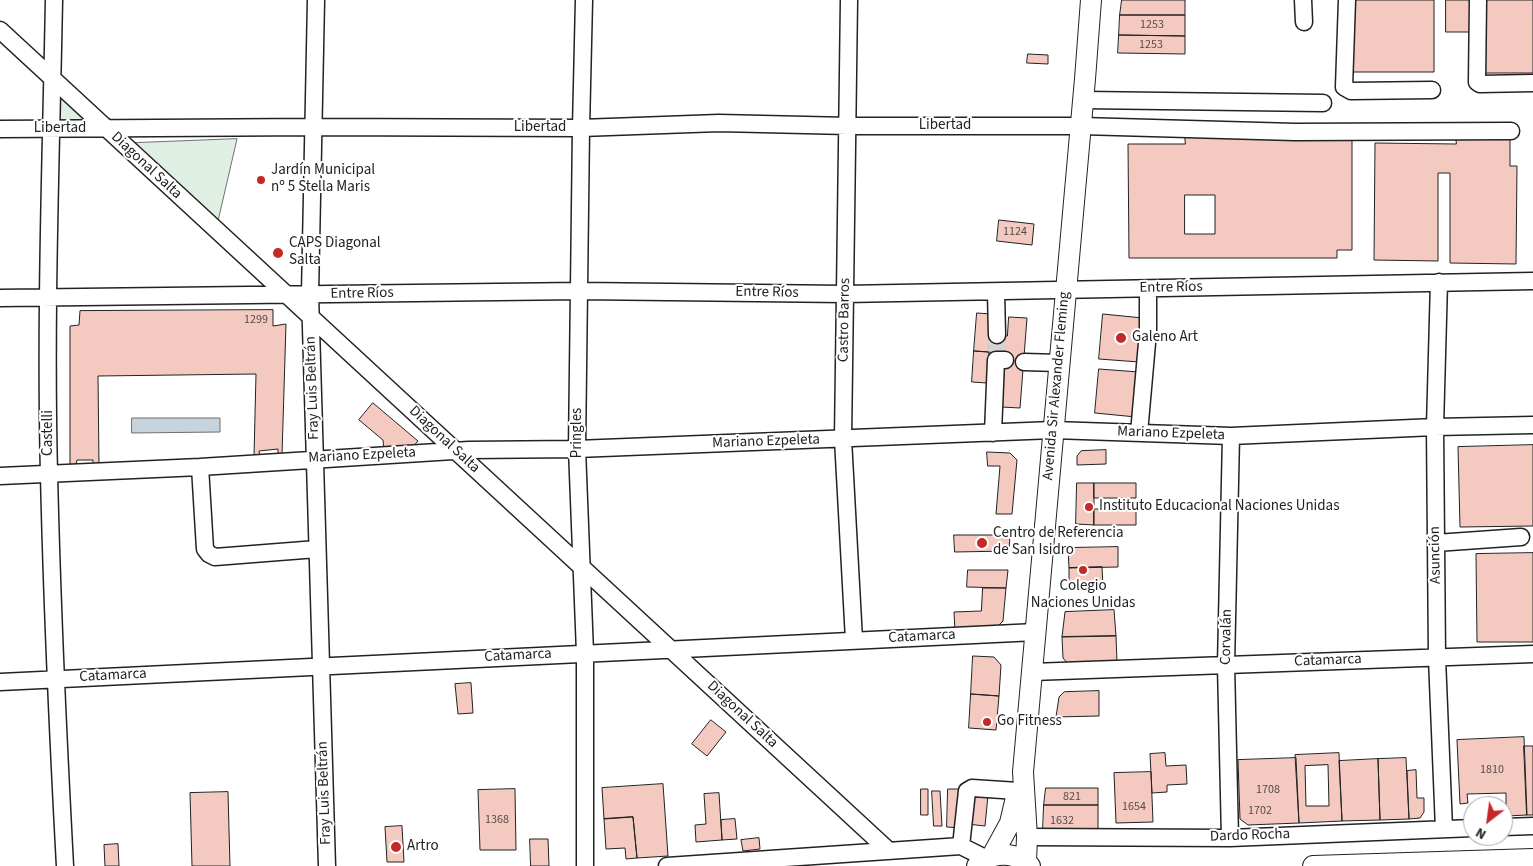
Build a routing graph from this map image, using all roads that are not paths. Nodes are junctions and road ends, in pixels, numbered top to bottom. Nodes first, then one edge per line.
1 (54, 0) edge
2 (316, 0) edge
3 (584, 0) edge
4 (850, 0) edge
5 (1090, 0) edge
6 (1303, 0) edge
7 (1347, 0) edge
8 (1478, 0) edge
9 (1304, 22) dead end
10 (0, 30) edge
11 (52, 79) junction
12 (1533, 83) edge
13 (1432, 90) dead end
14 (1083, 100) junction
15 (1323, 104) dead end
16 (314, 126) junction
17 (848, 126) junction
18 (1081, 126) junction
19 (0, 128) edge
20 (51, 128) junction
21 (581, 128) junction
22 (107, 129) junction
23 (1511, 132) dead end
24 (1533, 281) edge
25 (1440, 282) junction
26 (1148, 289) junction
27 (580, 291) junction
28 (1065, 291) junction
29 (996, 292) junction
30 (310, 294) junction
31 (846, 294) junction
32 (287, 295) junction
33 (0, 298) edge
34 (48, 298) junction
35 (311, 318) junction
36 (997, 335) tunnel mouth
37 (999, 357) tunnel mouth
38 (1024, 362) dead end
39 (1059, 363) junction
40 (1533, 425) edge
41 (1435, 427) junction
42 (1053, 430) junction
43 (993, 432) junction
44 (1139, 433) junction
45 (1231, 436) junction
46 (843, 439) junction
47 (577, 449) junction
48 (455, 451) junction
49 (315, 459) junction
50 (200, 468) junction
51 (49, 473) junction
52 (0, 476) edge
53 (1521, 536) dead end
54 (1436, 543) junction
55 (317, 549) junction
56 (583, 568) junction
57 (1036, 632) junction
58 (854, 640) junction
59 (670, 649) junction
60 (585, 653) junction
61 (1533, 654) edge
62 (1437, 658) junction
63 (1226, 665) junction
64 (321, 666) junction
65 (1032, 672) junction
66 (56, 679) junction
67 (0, 682) edge
68 (1020, 781) junction
69 (1533, 826) edge
70 (1513, 827) edge
71 (1463, 828) edge
72 (1444, 829) junction
73 (1027, 837) junction
74 (1230, 838) junction
75 (961, 846) junction
76 (888, 850) junction
77 (1533, 859) edge
78 (986, 860) edge
79 (1028, 864) edge
80 (65, 866) edge
81 (326, 866) edge
82 (585, 866) edge
83 (667, 866) edge
84 (1313, 866) edge

1 - 11 street, Castelli
2 - 16 street, Fray Luis Beltrán
3 - 21 street, Pringles
4 - 17 street, Castro Barros
5 - 14 main road, Avenida Sir Alexander Fleming
6 - 9 street
7 - 13 street
8 - 12 street
10 - 11 street, Diagonal Salta
11 - 20 street, Castelli
11 - 22 street, Diagonal Salta
14 - 15 street
14 - 18 main road, Avenida Sir Alexander Fleming
16 - 21 street, Libertad
16 - 22 street, Libertad
16 - 30 street, Fray Luis Beltrán
17 - 18 street, Libertad
17 - 21 street, Libertad
17 - 31 street, Castro Barros
18 - 23 street, Libertad
18 - 28 main road, Avenida Sir Alexander Fleming
19 - 20 street, Libertad
20 - 22 street, Libertad
20 - 34 street, Castelli
21 - 27 street, Pringles
22 - 32 street, Diagonal Salta
24 - 25 street, Entre Ríos
25 - 26 street, Entre Ríos
25 - 41 street, Asunción
26 - 28 street, Entre Ríos
26 - 44 street
27 - 30 street, Entre Ríos
27 - 31 street, Entre Ríos
27 - 47 street, Pringles
28 - 29 street, Entre Ríos
28 - 39 main road, Avenida Sir Alexander Fleming
29 - 31 street, Entre Ríos
29 - 36 street
30 - 32 street, Entre Ríos
30 - 35 street, Fray Luis Beltrán
31 - 46 street, Castro Barros
32 - 34 street, Entre Ríos
32 - 35 street, Diagonal Salta
33 - 34 street, Entre Ríos
34 - 51 street, Castelli
35 - 48 street, Diagonal Salta
35 - 49 street, Fray Luis Beltrán
37 - 43 street
38 - 39 street
39 - 42 main road, Avenida Sir Alexander Fleming
40 - 41 street, Mariano Ezpeleta
41 - 45 street, Mariano Ezpeleta
41 - 54 street, Asunción
42 - 43 street, Mariano Ezpeleta
42 - 44 street, Mariano Ezpeleta
42 - 57 main road, Avenida Sir Alexander Fleming
43 - 46 street, Mariano Ezpeleta
44 - 45 street, Mariano Ezpeleta
45 - 63 street, Corvalán
46 - 47 street, Mariano Ezpeleta
46 - 58 street, Castro Barros
47 - 48 street, Mariano Ezpeleta
47 - 56 street, Pringles
48 - 49 street, Mariano Ezpeleta
48 - 56 street, Diagonal Salta
49 - 50 street, Mariano Ezpeleta
49 - 55 street, Fray Luis Beltrán
50 - 51 street, Mariano Ezpeleta
50 - 55 street
51 - 52 street, Mariano Ezpeleta
51 - 66 street, Castelli
53 - 54 street
54 - 62 street, Asunción
55 - 64 street, Fray Luis Beltrán
56 - 59 street, Diagonal Salta
56 - 60 street, Pringles
57 - 58 street, Catamarca
57 - 65 main road, Avenida Sir Alexander Fleming
58 - 59 street, Catamarca
59 - 60 street, Catamarca
59 - 76 street, Diagonal Salta
60 - 64 street, Catamarca
60 - 82 street, Pringles
61 - 62 street, Catamarca
62 - 63 street, Catamarca
62 - 72 street, Asunción
63 - 65 street, Catamarca
63 - 74 street, Corvalán
64 - 66 street, Catamarca
64 - 81 street, Fray Luis Beltrán
65 - 68 main road, Avenida Sir Alexander Fleming
66 - 67 street, Catamarca
66 - 80 street, Castelli
68 - 73 main road, Avenida Sir Alexander Fleming
68 - 75 street
68 - 78 main road, Avenida Sir Alexander Fleming
69 - 70 street
71 - 72 street, Dardo Rocha
72 - 74 street, Dardo Rocha
73 - 74 street, Dardo Rocha
73 - 79 main road, Avenida Sir Alexander Fleming
75 - 76 street
75 - 78 street
76 - 83 street
77 - 84 main road
78 - 79 main road

